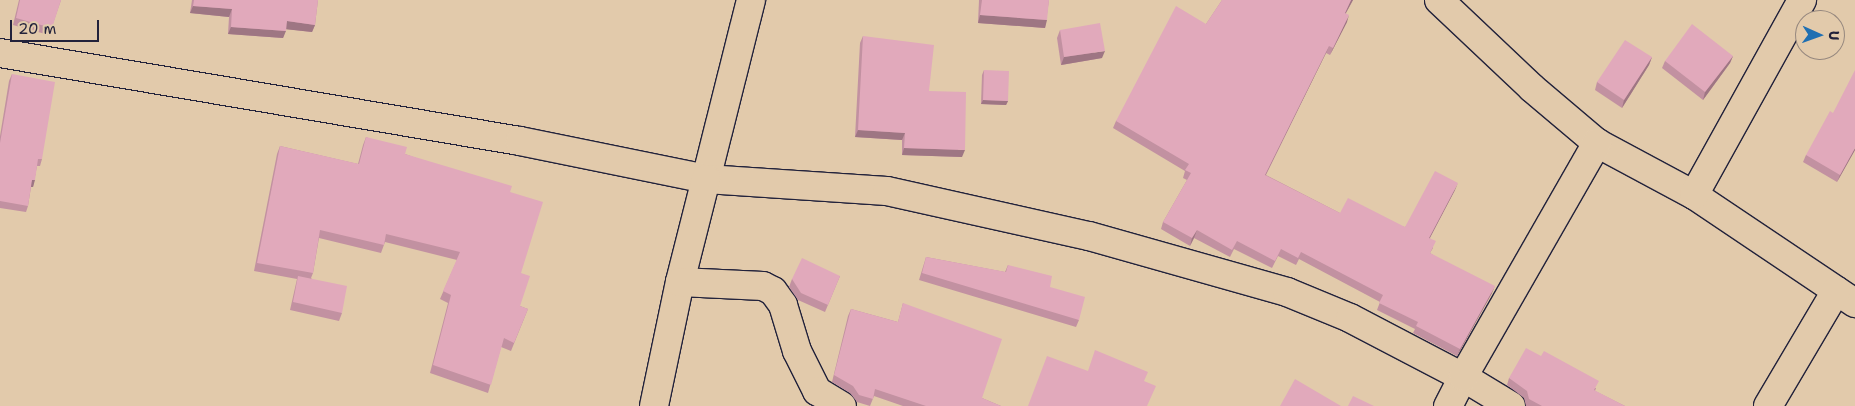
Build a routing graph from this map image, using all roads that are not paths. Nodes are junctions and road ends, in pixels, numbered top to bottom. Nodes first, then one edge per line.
1 (751, 0) edge
2 (1439, 0) edge
3 (1802, 0) edge
4 (0, 53) edge
5 (1597, 143) junction
6 (706, 178) junction
7 (1694, 195) junction
8 (680, 282) junction
9 (1846, 297) edge
10 (1463, 376) junction
11 (654, 406) edge
12 (842, 406) edge
13 (1448, 406) edge
14 (1511, 406) edge
15 (1768, 406) edge

1 - 6 street
2 - 5 street
3 - 7 street
4 - 6 street
5 - 7 street
5 - 10 street
6 - 8 street
6 - 10 street
7 - 9 street
8 - 11 street
8 - 12 street
9 - 15 street
10 - 13 street
10 - 14 street

